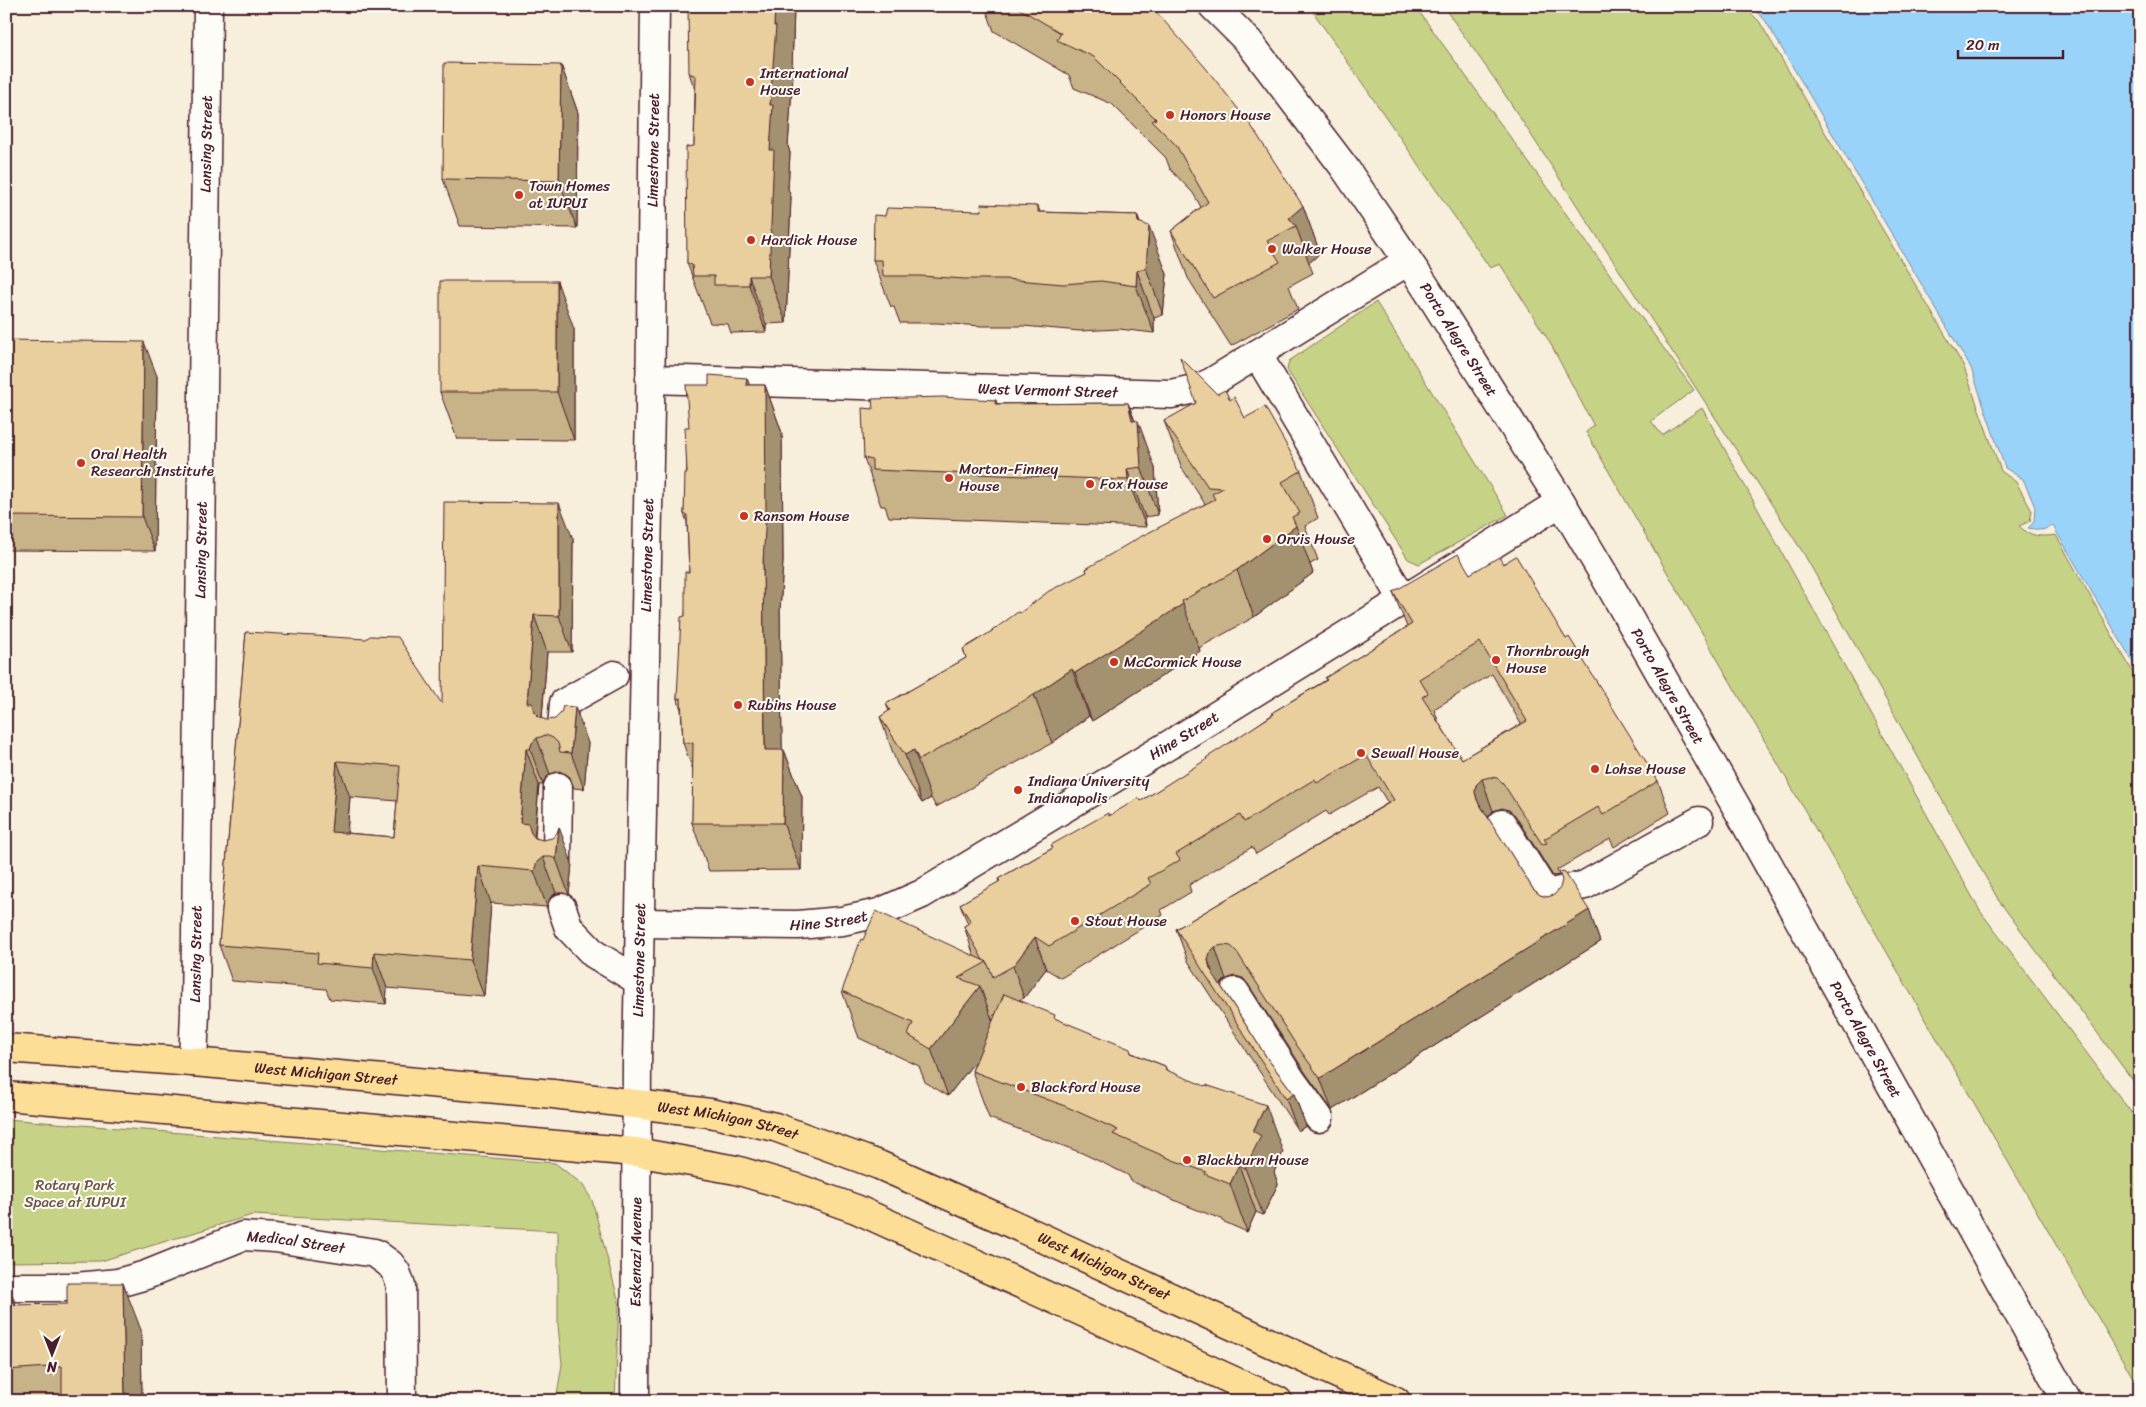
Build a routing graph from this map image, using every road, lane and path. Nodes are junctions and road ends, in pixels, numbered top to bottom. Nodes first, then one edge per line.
1 (208, 6) edge
2 (655, 6) edge
3 (1213, 6) edge
4 (1408, 261) junction
5 (1257, 354) junction
6 (650, 379) junction
7 (1560, 502) junction
8 (1403, 600) junction
9 (614, 675) dead end
10 (562, 741) edge
11 (558, 787) dead end
12 (1699, 821) dead end
13 (1502, 824) dead end
14 (557, 861) edge
15 (562, 908) dead end
16 (641, 924) junction
17 (639, 981) junction
18 (1235, 992) dead end
19 (6, 1048) edge
20 (193, 1062) junction
21 (6, 1096) edge
22 (636, 1103) junction
23 (1320, 1118) dead end
24 (636, 1152) junction
25 (6, 1287) edge
26 (402, 1401) edge
27 (635, 1401) edge
28 (1278, 1401) edge
29 (1396, 1401) edge
30 (2067, 1401) edge

1 - 20 street, Lansing Street
2 - 6 street, Limestone Street
3 - 4 street, Porto Alegre Street
4 - 5 street, West Vermont Street
4 - 7 street, Porto Alegre Street
5 - 6 street, West Vermont Street
5 - 8 street
6 - 16 street, Limestone Street
7 - 8 street, Hine Street
7 - 30 street, Porto Alegre Street
8 - 16 street, Hine Street
9 - 10 street
11 - 14 street
12 - 13 street
15 - 17 street
16 - 17 street, Limestone Street
17 - 22 street, Limestone Street
18 - 23 street
19 - 20 main road, West Michigan Street
20 - 22 main road, West Michigan Street
21 - 24 main road
22 - 24 street, Eskenazi Avenue
22 - 29 main road, West Michigan Street
24 - 27 street, Eskenazi Avenue
24 - 28 main road
25 - 26 street, Medical Street

